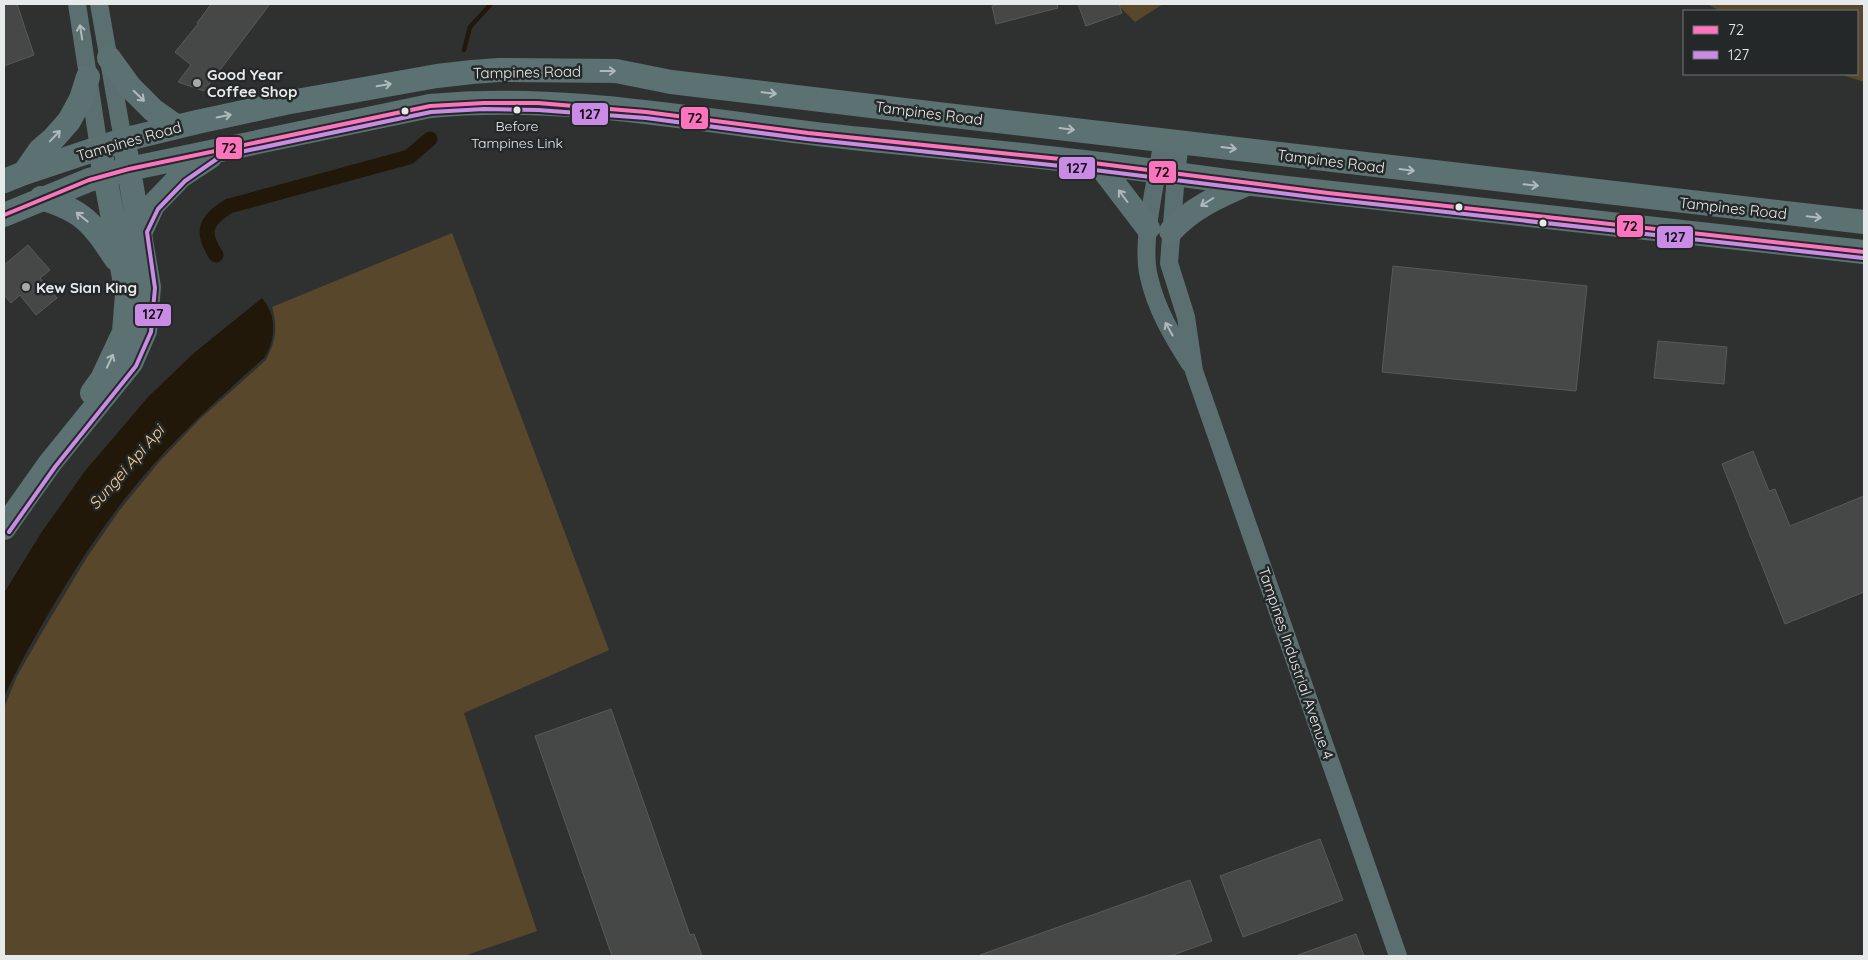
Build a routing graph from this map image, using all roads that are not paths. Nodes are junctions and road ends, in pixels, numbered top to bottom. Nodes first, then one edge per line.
1 (76, 4) edge
2 (99, 4) edge
3 (109, 58) junction
4 (88, 77) junction
5 (177, 127) junction
6 (123, 140) junction
7 (1172, 141) junction
8 (99, 148) junction
9 (219, 150) junction
10 (1099, 164) junction
11 (129, 169) junction
12 (1167, 173) junction
13 (105, 176) junction
14 (14, 177) edge
15 (1248, 183) junction
16 (41, 198) junction
17 (4, 214) edge
18 (1864, 222) edge
19 (1160, 230) junction
20 (141, 231) junction
21 (1864, 252) edge
22 (123, 269) junction
23 (1194, 371) junction
24 (50, 463) junction
25 (4, 528) edge
26 (1398, 956) edge

4 -> 1 street
2 - 3 street
3 -> 5 main road
3 - 6 street
4 - 8 street
14 -> 4 main road
5 - 6 main road, Tampines Road
5 -> 7 main road, Tampines Road
6 - 8 main road, Tampines Road
6 - 11 main road
7 - 12 street, Tampines Industrial Avenue 4
7 -> 18 main road, Tampines Road
8 - 13 main road
8 - 14 main road, Tampines Road
9 - 10 main road, Tampines Road
9 - 11 main road, Tampines Road
9 - 20 main road
10 - 12 main road, Tampines Road
19 -> 10 main road
11 - 13 main road, Tampines Road
11 - 20 main road
12 - 15 main road, Tampines Road
12 - 19 street, Tampines Industrial Avenue 4
13 - 16 main road, Tampines Road
13 - 22 main road
15 -> 19 main road
15 - 21 main road, Tampines Road
16 - 17 main road, Tampines Road
22 -> 16 main road
19 - 23 street, Tampines Industrial Avenue 4
23 -> 19 street, Tampines Industrial Avenue 4
20 - 24 main road
24 -> 22 main road
23 - 26 street, Tampines Industrial Avenue 4
24 - 25 main road

